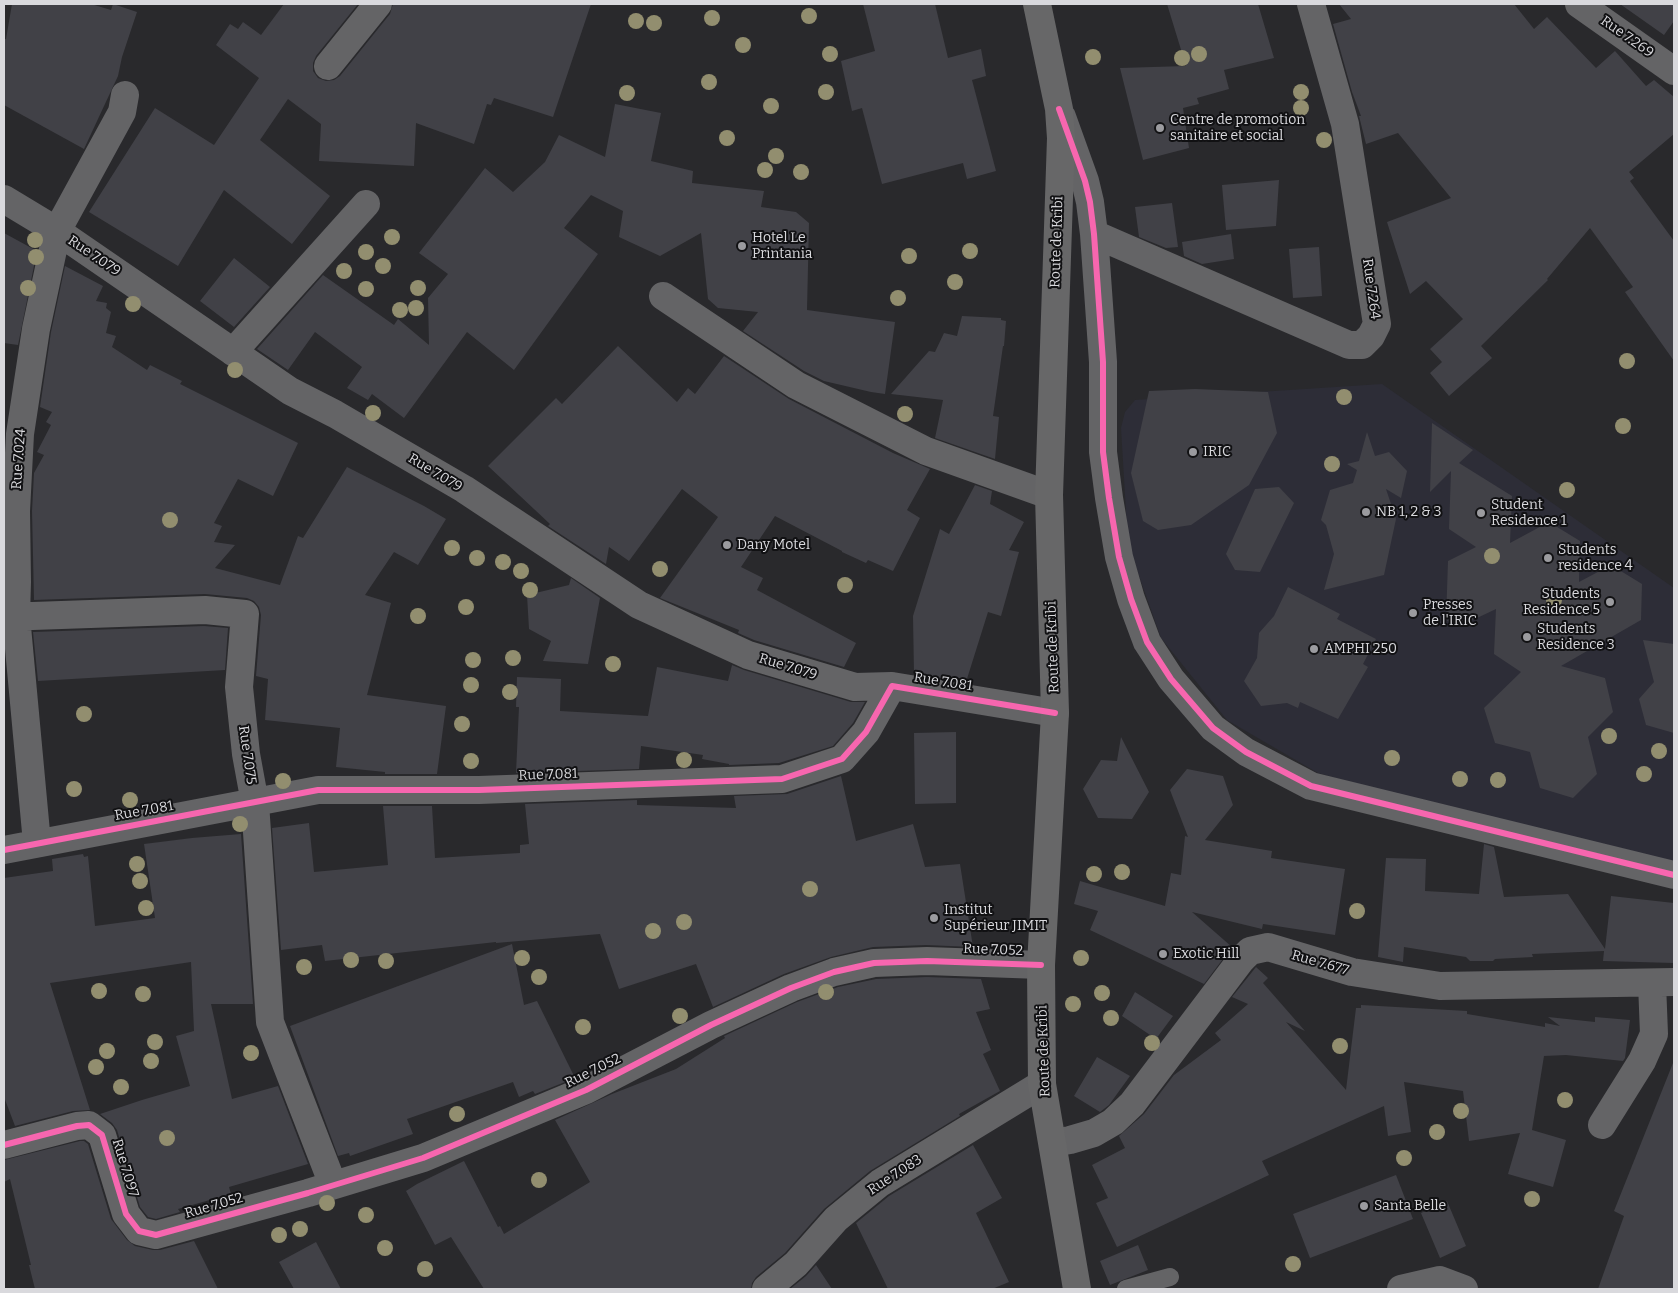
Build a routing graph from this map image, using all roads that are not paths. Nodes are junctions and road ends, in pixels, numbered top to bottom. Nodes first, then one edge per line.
1 (378, 4) edge
2 (1037, 4) edge
3 (1311, 4) edge
4 (1579, 4) edge
5 (328, 66) dead end
6 (1674, 70) edge
7 (126, 95) dead end
8 (1059, 109) junction
9 (4, 199) edge
10 (366, 204) dead end
11 (57, 231) junction
12 (1094, 234) junction
13 (663, 296) dead end
14 (233, 352) junction
15 (1049, 495) junction
16 (10, 616) edge
17 (892, 686) junction
18 (1055, 713) junction
19 (255, 803) junction
20 (37, 843) junction
21 (4, 850) edge
22 (1674, 875) edge
23 (1041, 964) junction
24 (1663, 983) edge
25 (1042, 1084) junction
26 (1602, 1125) dead end
27 (1053, 1143) junction
28 (4, 1144) edge
29 (333, 1185) junction
30 (156, 1235) joint
31 (1170, 1276) dead end
32 (766, 1289) edge
33 (1077, 1289) edge
34 (1126, 1289) edge
35 (1401, 1289) edge
36 (1464, 1289) edge

1 - 5 street
2 - 8 main road, Route de Kribi
3 - 12 street, Rue 7.264
4 - 6 street, Rue 7.269
7 - 11 street, Rue 7.024
8 - 12 street
8 - 15 main road, Route de Kribi
9 - 11 street, Rue 7.079
10 - 14 street
11 - 14 street, Rue 7.079
11 - 16 street, Rue 7.024
12 - 22 street
13 - 15 street
14 - 17 street, Rue 7.079
15 - 18 main road, Route de Kribi
16 - 19 street, Rue 7.075
16 - 20 street, Rue 7.024
17 - 18 street, Rue 7.081
17 - 19 street, Rue 7.081
18 - 23 main road, Route de Kribi
19 - 20 street, Rue 7.081
19 - 29 street, Rue 7.075
20 - 21 street, Rue 7.081
23 - 25 main road, Route de Kribi
23 - 29 street, Rue 7.052
24 - 26 street
24 - 27 street, Rue 7.677
25 - 27 main road, Route de Kribi
25 - 32 street, Rue 7.083
27 - 33 main road, Route de Kribi
28 - 30 street, Rue 7.097
29 - 30 street, Rue 7.052
31 - 34 lane
35 - 36 street

